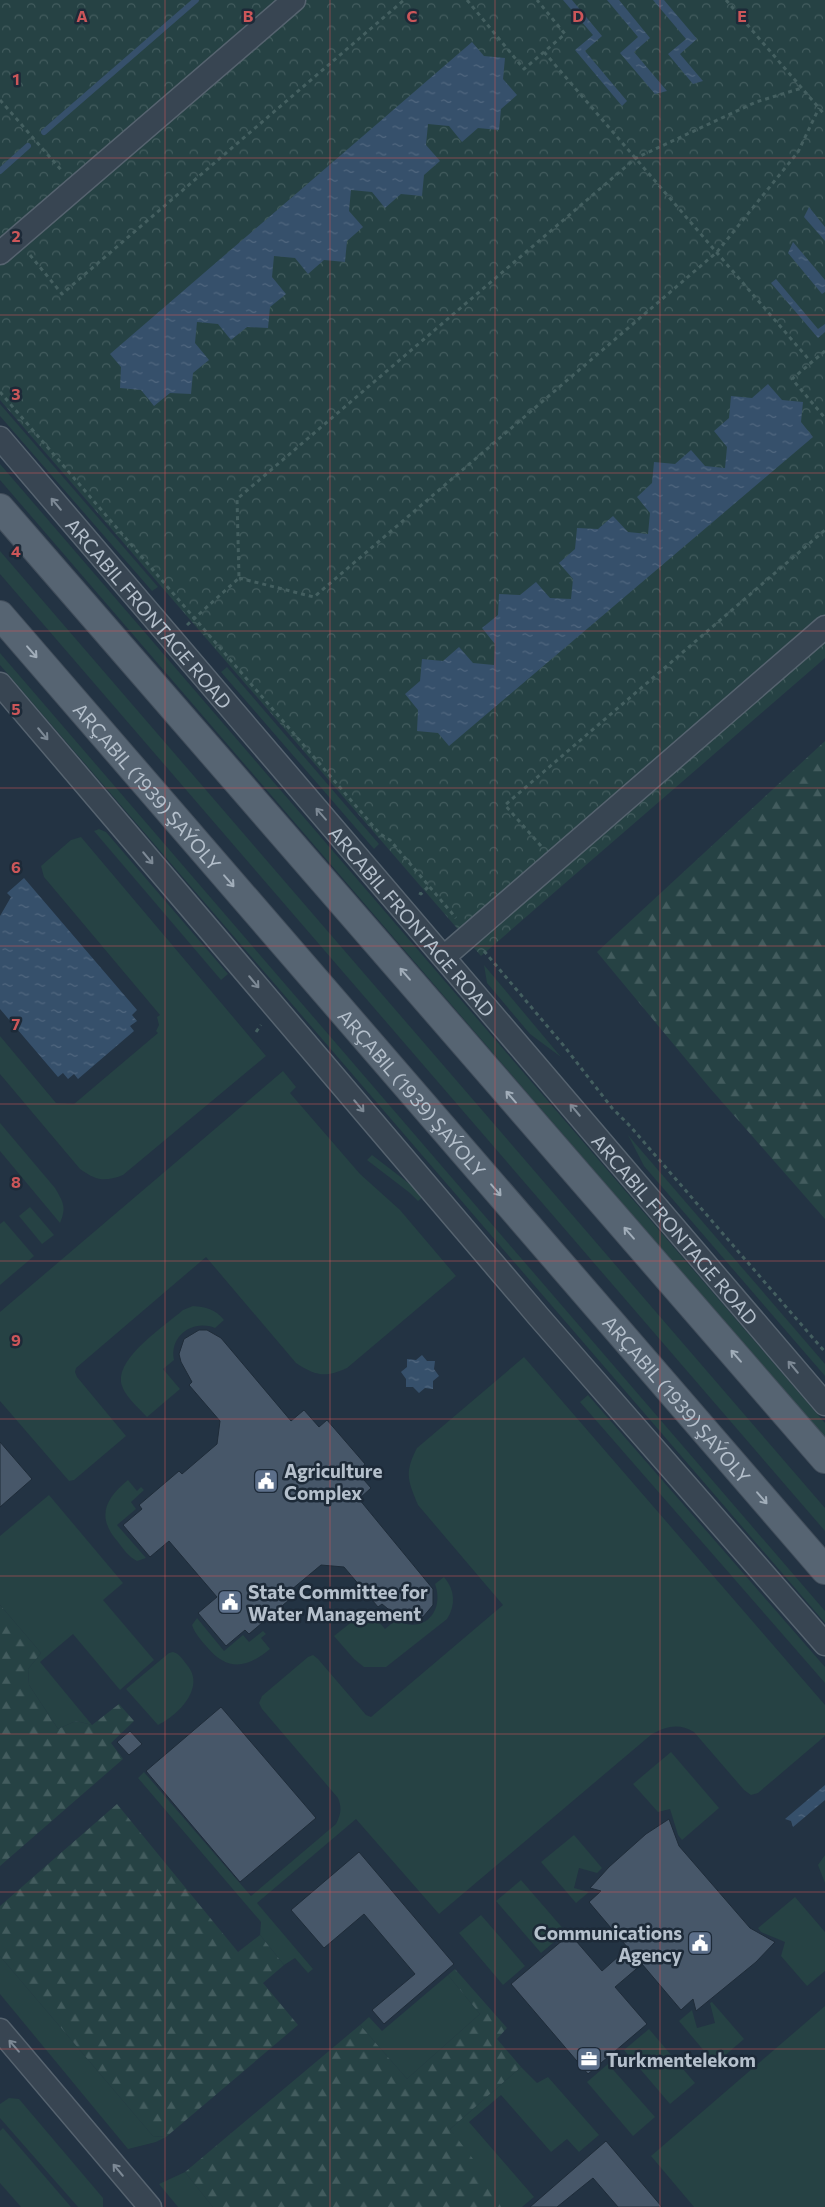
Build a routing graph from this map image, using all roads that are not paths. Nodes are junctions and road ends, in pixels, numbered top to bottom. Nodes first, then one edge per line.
1 (294, 0) edge
2 (0, 253) edge
3 (0, 438) edge
4 (0, 508) edge
5 (0, 615) edge
6 (825, 626) edge
7 (0, 684) edge
8 (444, 957) junction
9 (825, 1404) edge
10 (825, 1459) edge
11 (825, 1570) edge
12 (825, 1644) edge
13 (0, 2030) edge
14 (150, 2207) edge

1 - 2 street
8 -> 3 street, ARCABIL FRONTAGE ROAD
10 -> 4 main road
5 -> 11 main road, ARÇABIL (1939) ŞAÝOLY
6 - 8 street
7 -> 12 street
9 -> 8 street, ARCABIL FRONTAGE ROAD
14 -> 13 street

